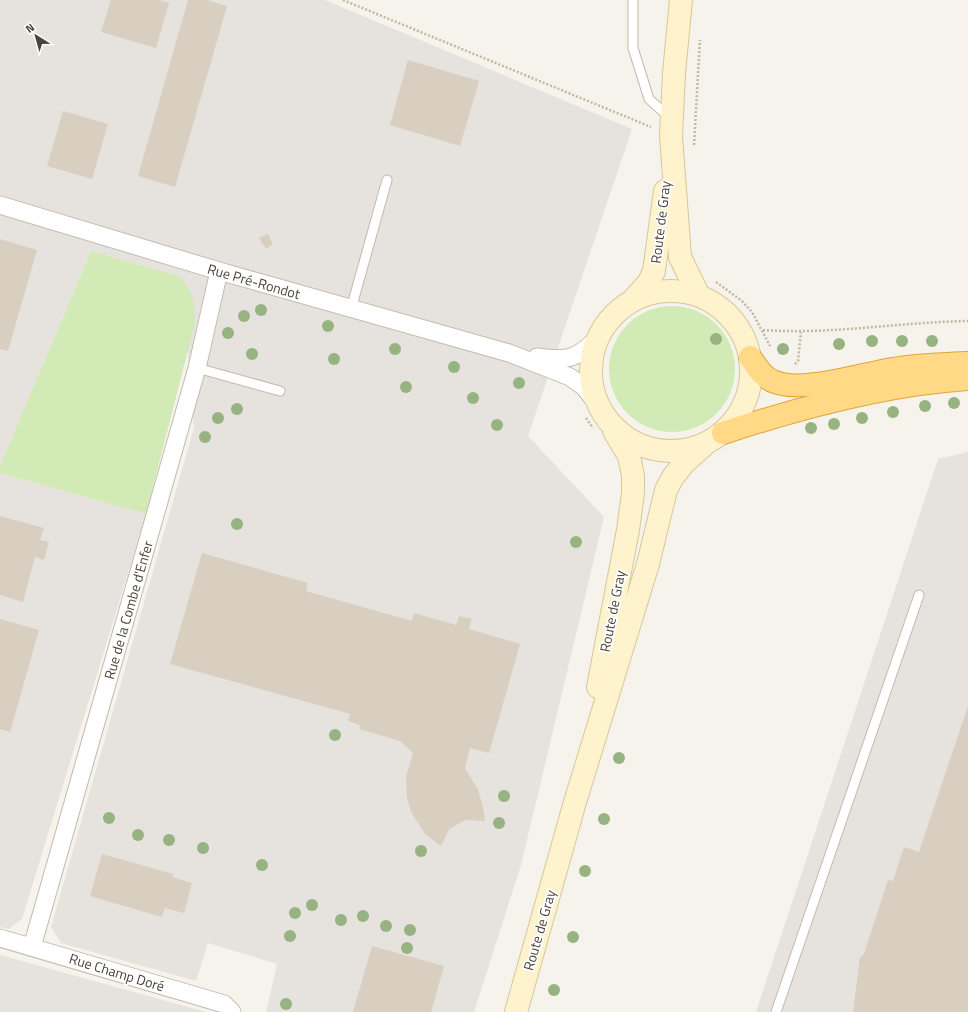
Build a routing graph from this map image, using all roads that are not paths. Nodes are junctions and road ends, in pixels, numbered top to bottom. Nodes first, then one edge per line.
1 (633, 0) edge
2 (681, 0) edge
3 (671, 127) junction
4 (387, 180) dead end
5 (0, 205) edge
6 (219, 271) junction
7 (698, 294) junction
8 (632, 302) junction
9 (351, 309) junction
10 (599, 338) junction
11 (509, 353) junction
12 (750, 357) junction
13 (968, 363) edge
14 (197, 368) junction
15 (968, 379) edge
16 (280, 391) dead end
17 (596, 402) junction
18 (610, 424) junction
19 (723, 433) junction
20 (703, 446) junction
21 (919, 595) dead end
22 (575, 802) junction
23 (0, 938) edge
24 (32, 947) junction
25 (232, 1012) edge
26 (516, 1012) edge
27 (776, 1012) edge

1 - 3 lane
2 - 3 main road, Route de Gray
3 - 7 main road, Route de Gray
3 - 8 main road, Route de Gray
4 - 9 lane
5 - 6 street, Rue Pré-Rondot
6 - 9 street, Rue Pré-Rondot
6 - 14 street, Rue de la Combe d'Enfer
7 - 8 main road
7 - 12 main road
8 - 10 main road
9 - 11 street, Rue Pré-Rondot
10 - 11 street, Rue Pré-Rondot
10 - 17 main road
11 - 17 street, Rue Pré-Rondot
12 - 13 highway
12 - 19 main road
14 - 16 lane
14 - 24 street, Rue de la Combe d'Enfer
15 - 19 highway
17 - 18 main road
18 - 20 main road
18 - 22 main road, Route de Gray
19 - 20 main road
20 - 22 main road, Route de Gray
21 - 27 lane
22 - 26 main road, Route de Gray
23 - 24 street, Rue Champ Doré
24 - 25 street, Rue Champ Doré

